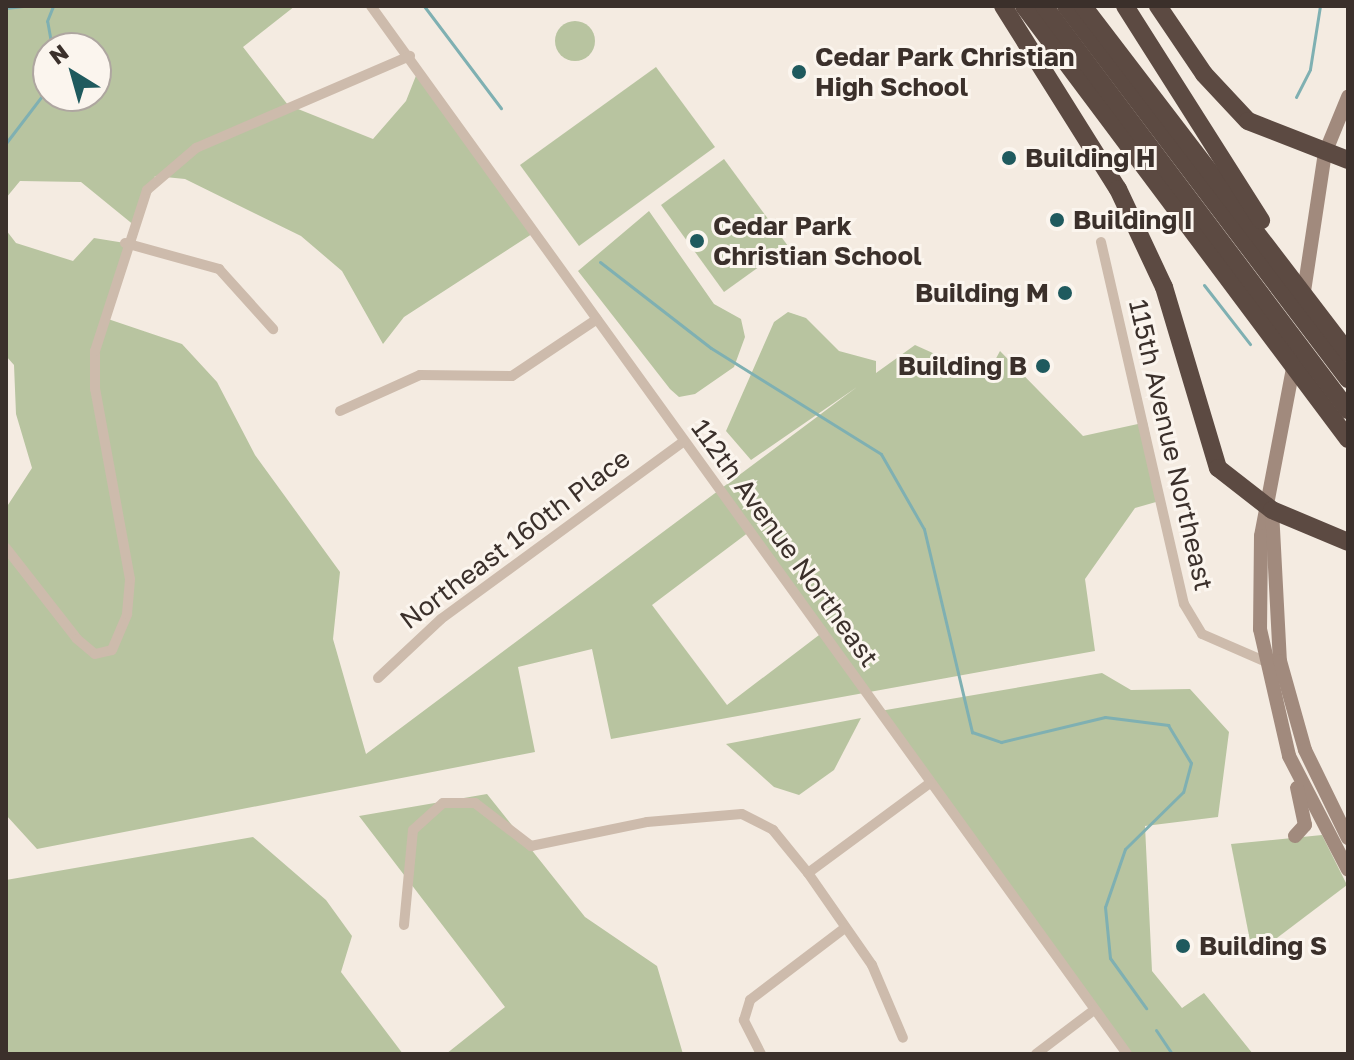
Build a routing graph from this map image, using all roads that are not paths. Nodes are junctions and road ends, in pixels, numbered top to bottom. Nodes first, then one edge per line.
1 (371, 6) edge
2 (1003, 6) edge
3 (1024, 6) edge
4 (1044, 6) edge
5 (1066, 6) edge
6 (1083, 6) edge
7 (1125, 6) edge
8 (1158, 6) edge
9 (410, 56) junction
10 (1348, 97) edge
11 (1325, 153) junction
12 (1348, 160) edge
13 (1101, 242) dead end
14 (125, 243) junction
15 (597, 319) junction
16 (273, 329) dead end
17 (1348, 353) edge
18 (1348, 379) edge
19 (1348, 410) edge
20 (340, 411) dead end
21 (1348, 439) edge
22 (684, 441) junction
23 (1272, 510) junction
24 (1348, 542) edge
25 (6, 548) edge
26 (1264, 661) junction
27 (378, 678) dead end
28 (1289, 756) junction
29 (930, 783) junction
30 (1295, 836) dead end
31 (1348, 839) edge
32 (1348, 870) edge
33 (808, 873) junction
34 (404, 925) dead end
35 (845, 928) junction
36 (1094, 1010) junction
37 (903, 1038) dead end
38 (761, 1054) edge
39 (1036, 1054) edge
40 (1127, 1054) edge

1 - 9 street, 112th Avenue Northeast
2 - 23 highway
3 - 21 highway
4 - 19 highway
5 - 18 highway
6 - 17 highway
7 - 17 highway
8 - 11 highway
9 - 14 street
9 - 15 street, 112th Avenue Northeast
10 - 11 main road
11 - 12 highway
11 - 23 main road
13 - 26 street, 115th Avenue Northeast
14 - 16 street
14 - 25 street
15 - 20 street
15 - 22 street, 112th Avenue Northeast
22 - 27 street, Northeast 160th Place
22 - 29 street, 112th Avenue Northeast
23 - 24 highway
23 - 26 main road
23 - 31 main road
26 - 28 main road
28 - 30 main road
28 - 31 main road
28 - 32 main road
29 - 33 street
29 - 36 street, 112th Avenue Northeast
33 - 34 street
33 - 35 street
35 - 37 street
35 - 38 street
36 - 39 street
36 - 40 street, 112th Avenue Northeast

